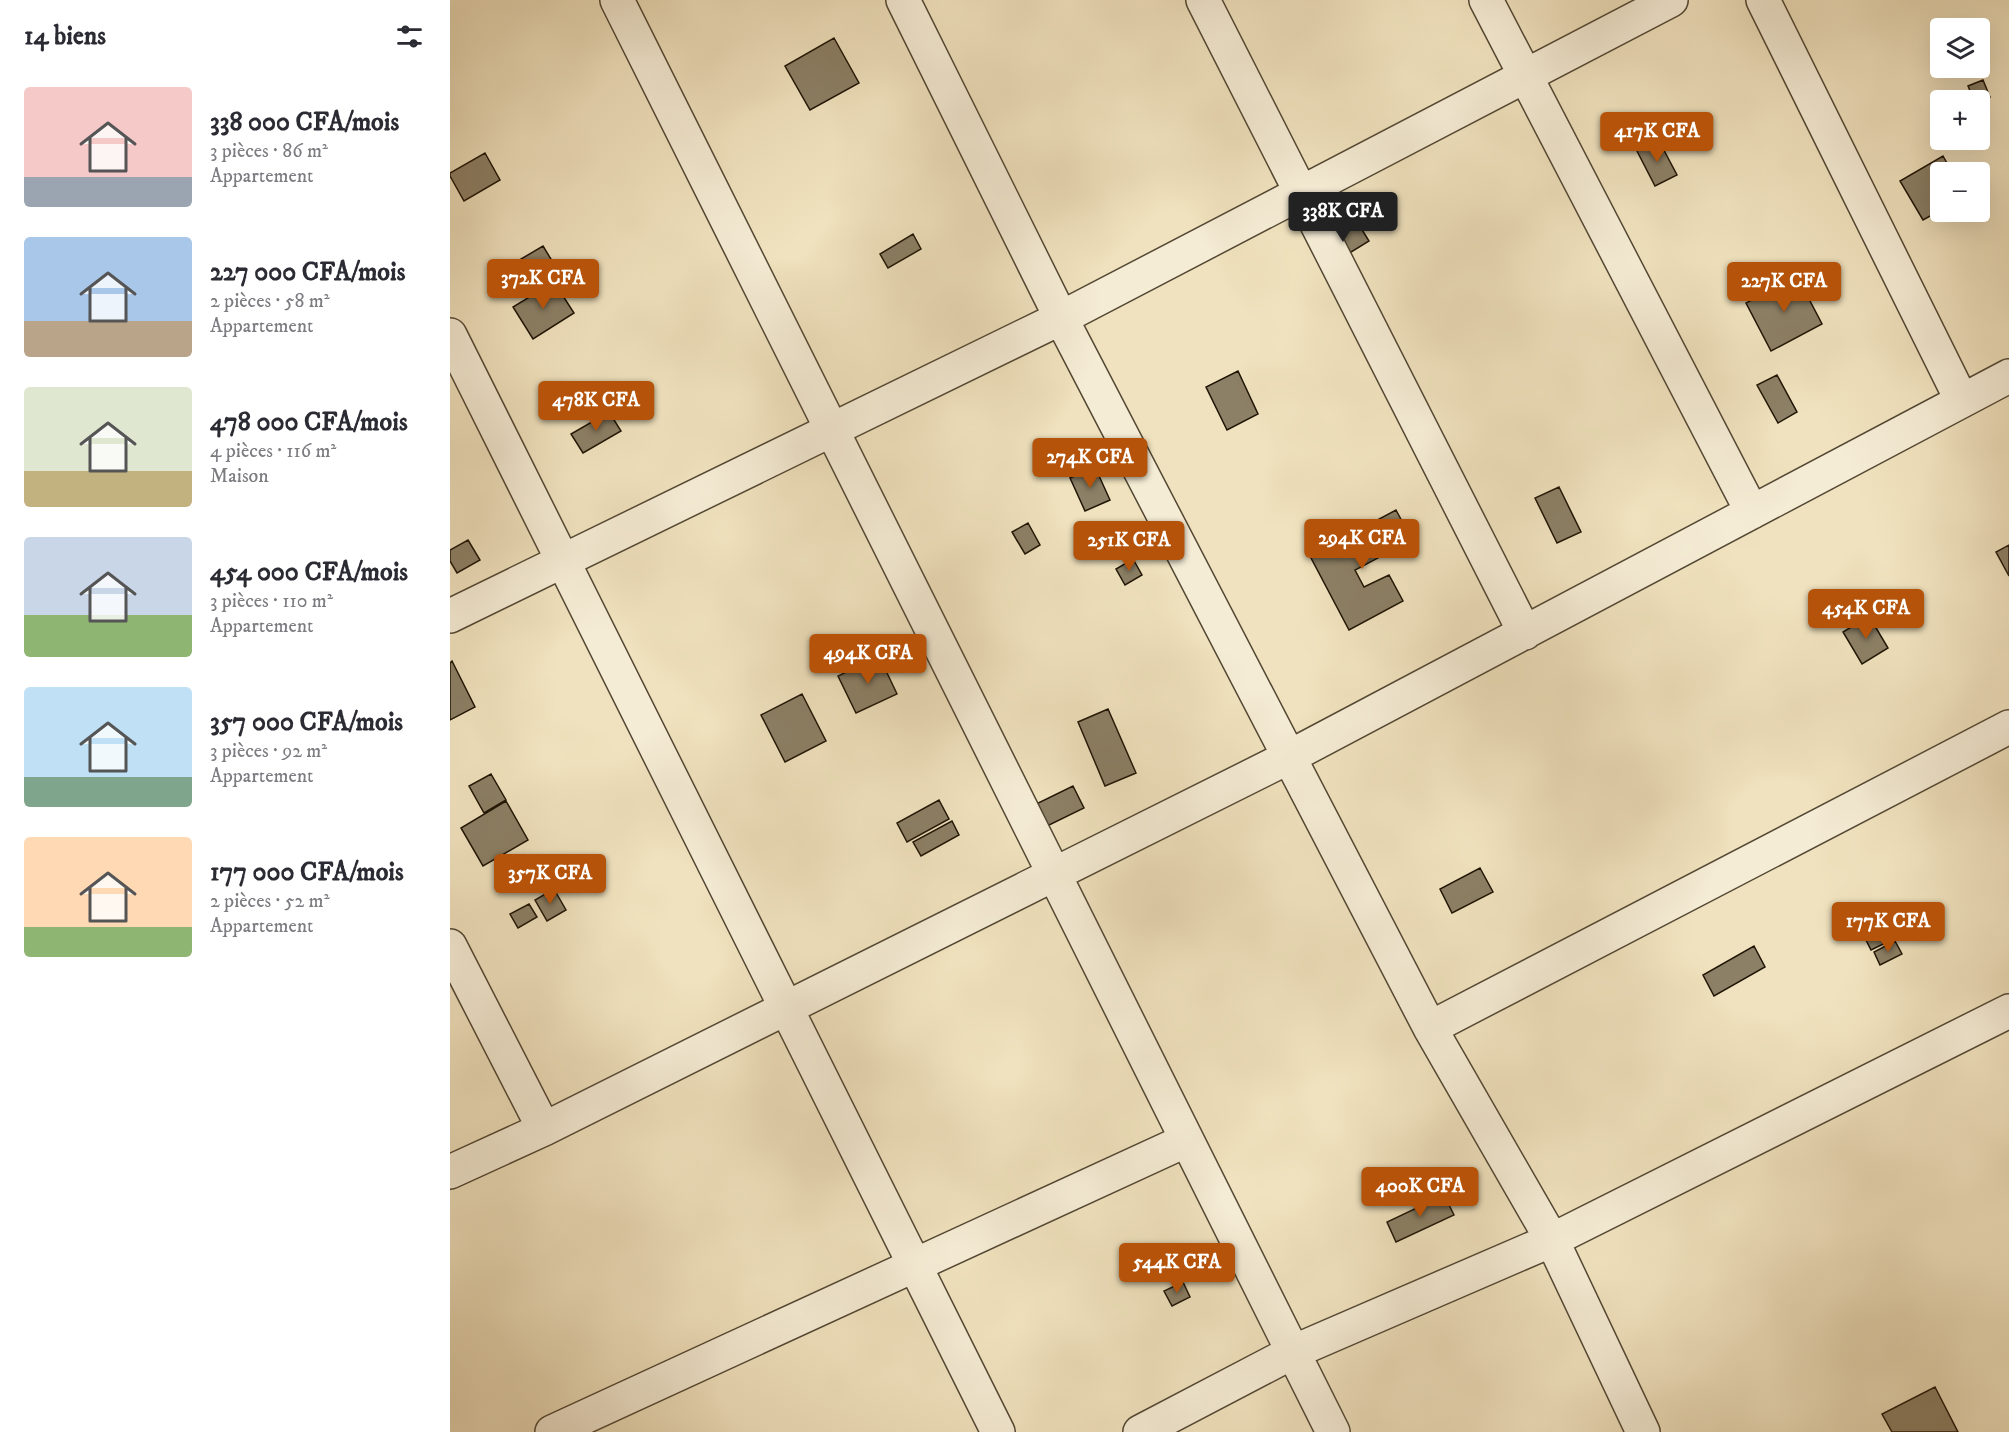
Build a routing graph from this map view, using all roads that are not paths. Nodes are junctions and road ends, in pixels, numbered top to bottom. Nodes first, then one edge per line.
1 (617, 0) edge
2 (903, 0) edge
3 (1203, 0) edge
4 (1486, 0) edge
5 (1671, 0) edge
6 (1763, 0) edge
7 (1526, 75) junction
8 (1301, 193) junction
9 (1061, 318) junction
10 (450, 335) edge
11 (2009, 376) edge
12 (1962, 401) junction
13 (832, 429) junction
14 (1752, 512) junction
15 (563, 561) junction
16 (450, 616) edge
17 (1525, 633) junction
18 (2009, 727) edge
19 (1289, 757) junction
20 (1054, 874) junction
21 (450, 946) edge
22 (787, 1008) junction
23 (2009, 1011) edge
24 (1430, 1028) junction
25 (544, 1129) junction
26 (1187, 1140) junction
27 (450, 1172) edge
28 (1552, 1240) junction
29 (915, 1265) junction
30 (1293, 1352) junction
31 (552, 1432) edge
32 (998, 1432) edge
33 (1140, 1432) edge
34 (1334, 1432) edge
35 (1643, 1432) edge

1 - 13 street
2 - 9 street
3 - 8 street
4 - 7 street
5 - 7 street
6 - 12 street
7 - 8 street
7 - 14 street
8 - 9 street
8 - 17 street
9 - 13 street
9 - 19 street
10 - 15 street
11 - 12 street
12 - 14 street
13 - 15 street
13 - 20 street
14 - 17 street
15 - 16 street
15 - 22 street
17 - 19 street
18 - 24 street
19 - 20 street
19 - 24 street
20 - 22 street
20 - 26 street
21 - 25 street
22 - 25 street
22 - 29 street
23 - 28 street
24 - 28 street
25 - 27 street
26 - 29 street
26 - 30 street
28 - 30 street
28 - 35 street
29 - 31 street
29 - 32 street
30 - 33 street
30 - 34 street

